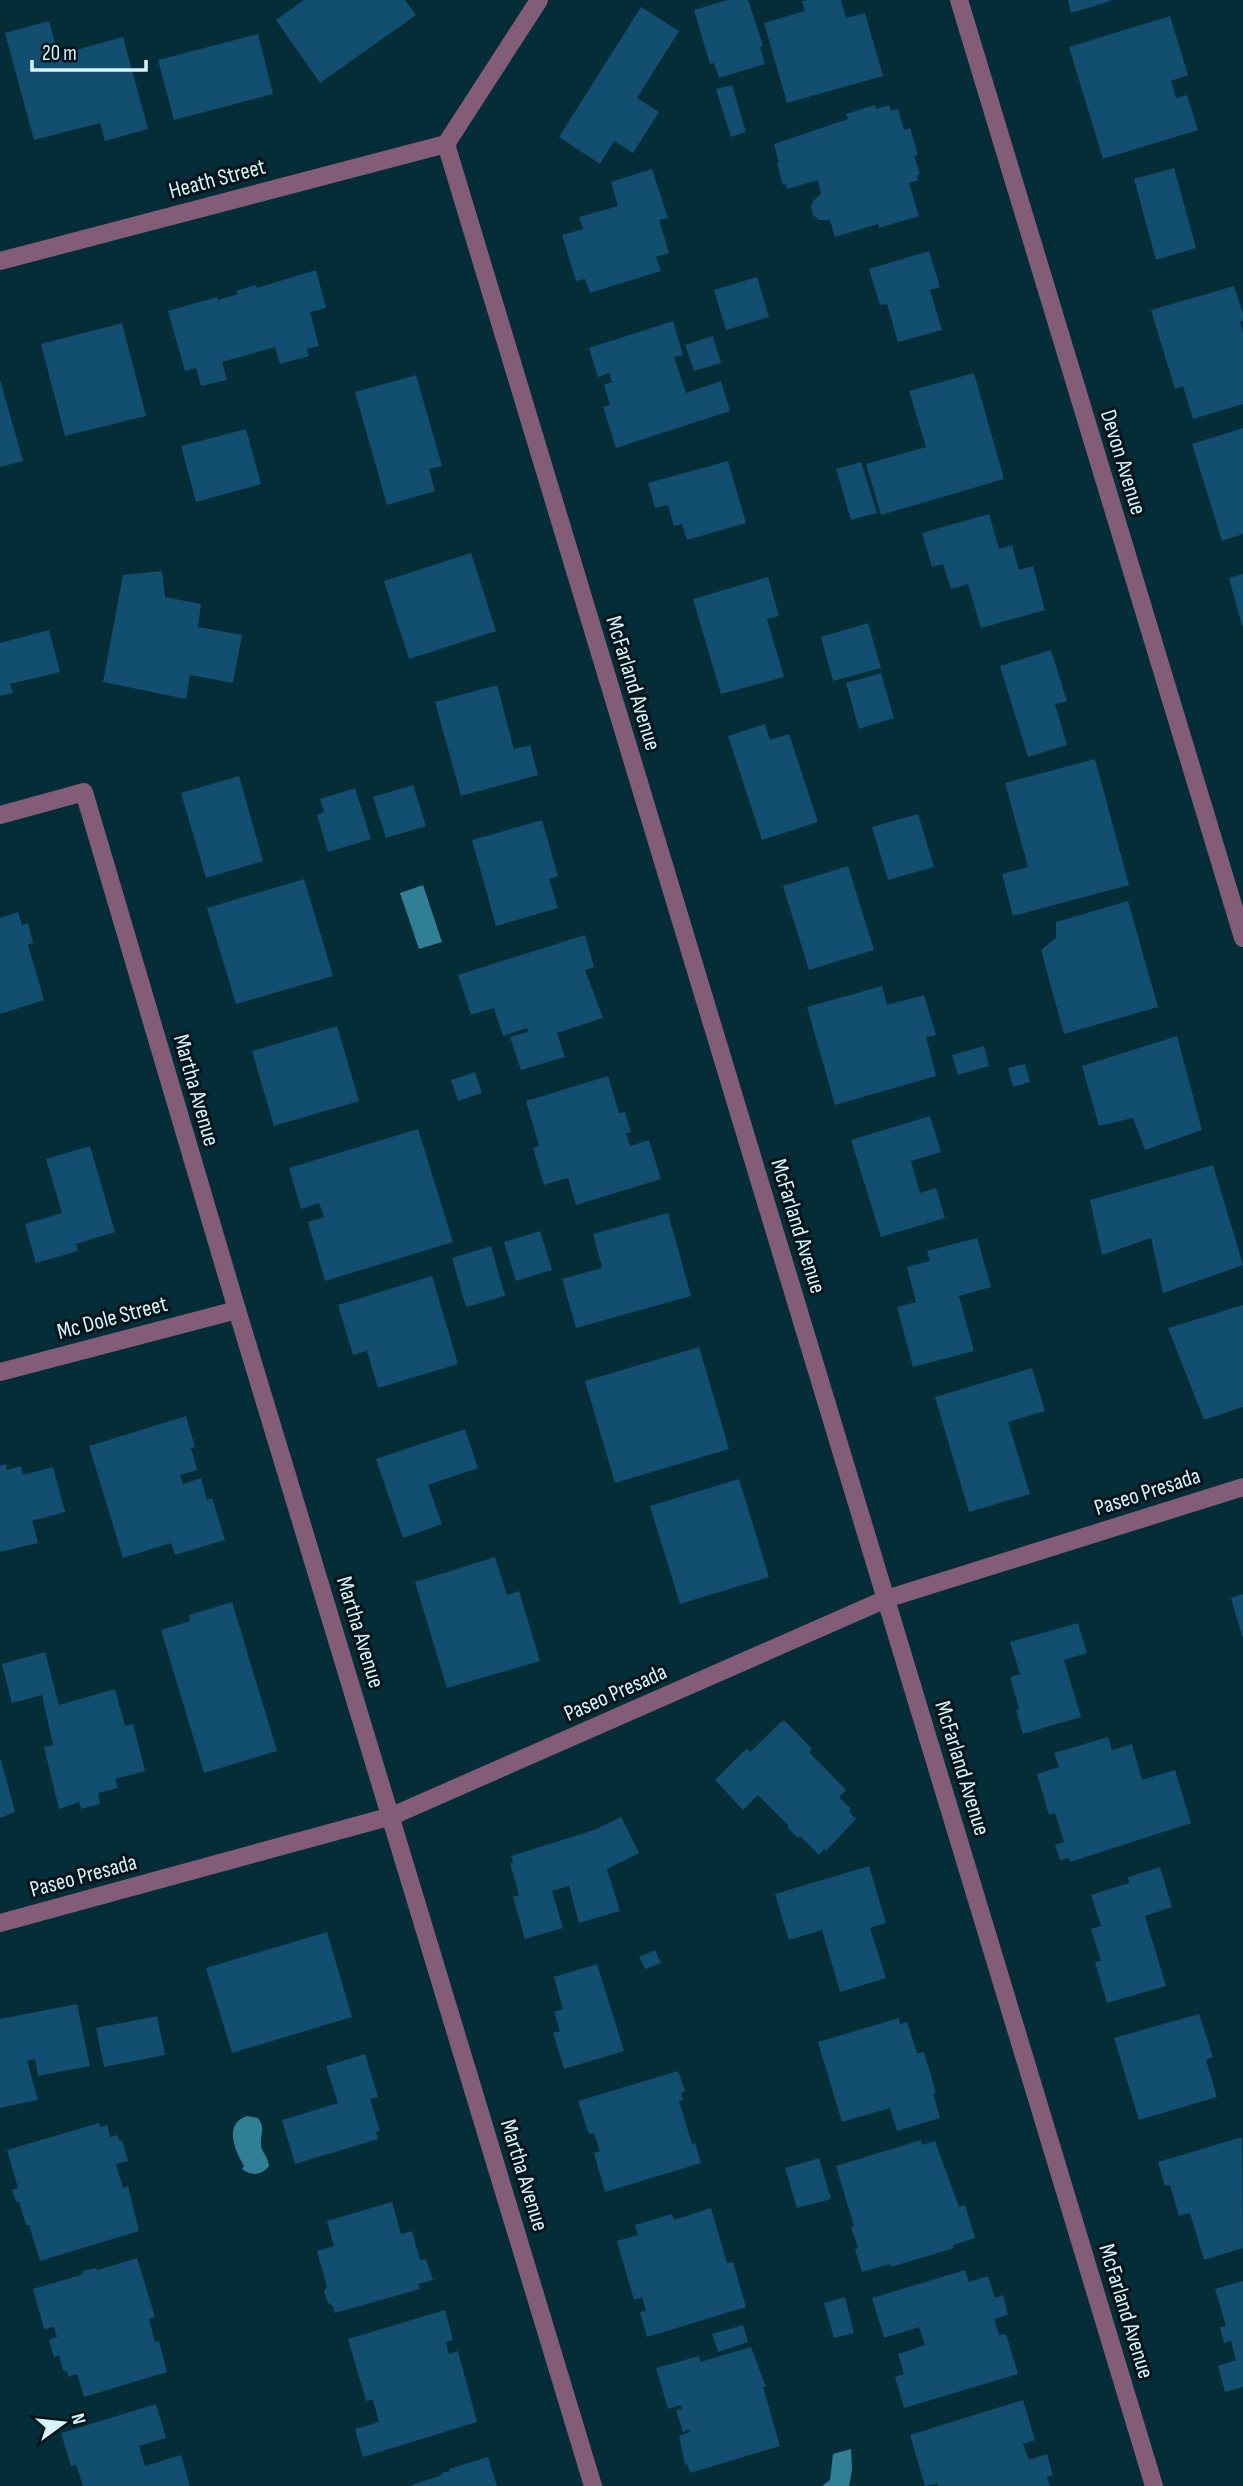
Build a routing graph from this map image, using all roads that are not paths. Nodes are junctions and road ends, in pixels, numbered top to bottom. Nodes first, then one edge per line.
1 (538, 0) edge
2 (959, 0) edge
3 (446, 144) junction
4 (0, 261) edge
5 (0, 815) edge
6 (1243, 938) edge
7 (237, 1310) junction
8 (0, 1372) edge
9 (1243, 1487) edge
10 (887, 1600) junction
11 (392, 1816) junction
12 (0, 1923) edge
13 (593, 2486) edge
14 (1154, 2486) edge

1 - 3 street
2 - 6 street, Devon Avenue
3 - 4 street, Heath Street
3 - 10 street, McFarland Avenue
5 - 7 street, Martha Avenue
7 - 8 street, Mc Dole Street
7 - 11 street, Martha Avenue
9 - 10 street, Paseo Presada
10 - 11 street, Paseo Presada
10 - 14 street, McFarland Avenue
11 - 12 street, Paseo Presada
11 - 13 street, Martha Avenue

